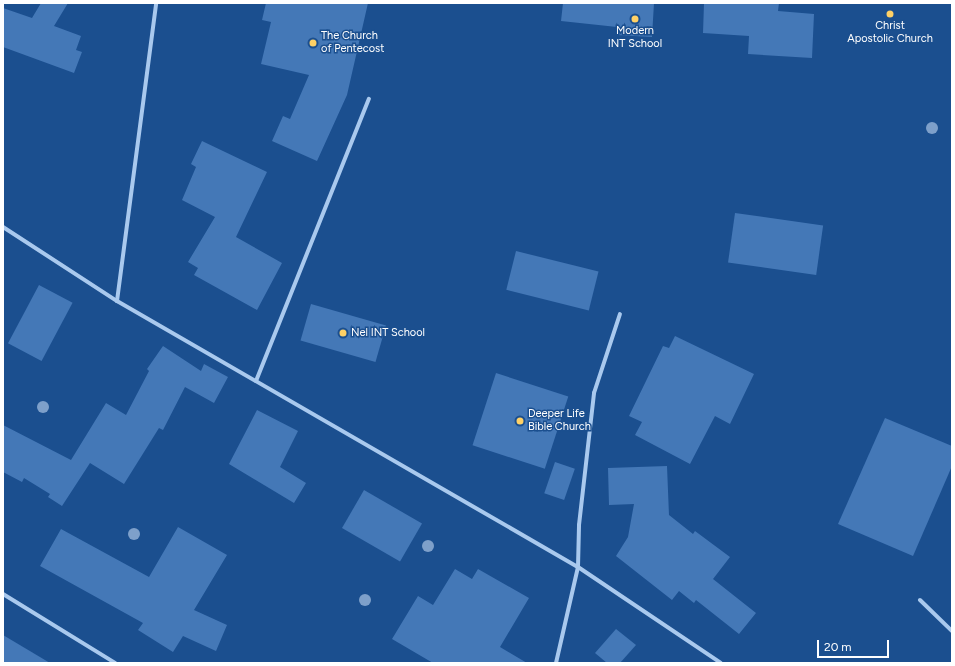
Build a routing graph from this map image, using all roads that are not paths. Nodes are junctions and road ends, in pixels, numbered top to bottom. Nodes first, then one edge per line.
1 (156, 3) edge
2 (369, 99) dead end
3 (3, 227) edge
4 (117, 301) junction
5 (620, 314) dead end
6 (256, 381) junction
7 (578, 567) junction
8 (3, 594) edge
9 (920, 600) dead end
10 (952, 631) edge
11 (115, 663) edge
12 (556, 663) edge
13 (721, 663) edge

1 - 4 street
2 - 6 street
3 - 4 street
4 - 6 street
5 - 7 street
6 - 7 street
7 - 12 street
7 - 13 street
8 - 11 street
9 - 10 street

